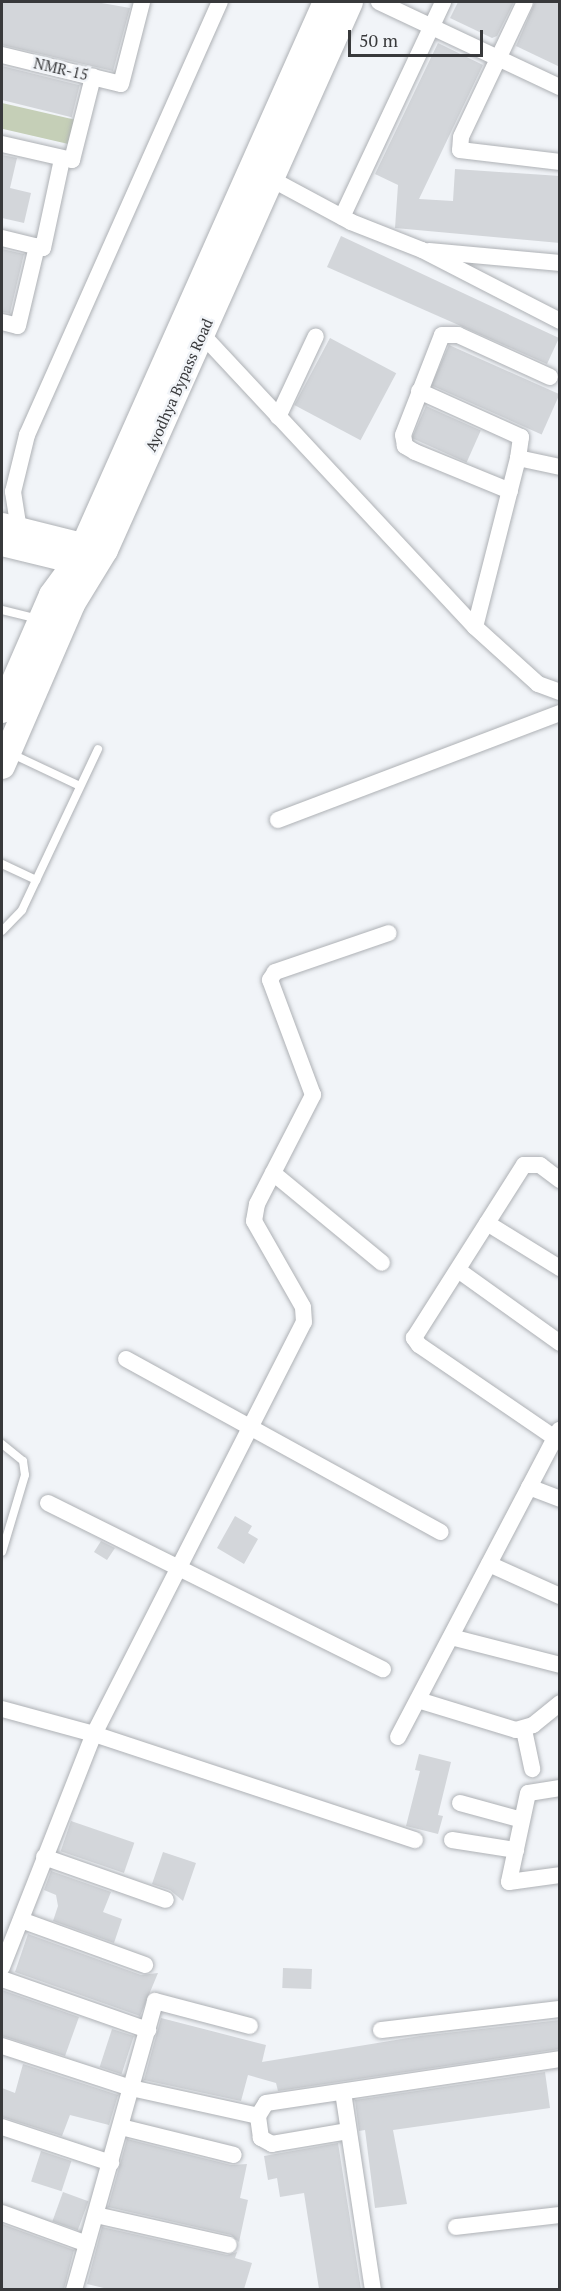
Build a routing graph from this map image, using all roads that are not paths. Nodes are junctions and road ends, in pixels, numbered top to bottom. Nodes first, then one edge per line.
1 (142, 2) edge
2 (220, 2) edge
3 (326, 2) edge
4 (350, 2) edge
5 (379, 2) edge
6 (442, 2) edge
7 (525, 2) edge
8 (431, 25) junction
9 (2, 55) edge
10 (499, 56) junction
11 (93, 77) junction
12 (560, 87) edge
13 (2, 144) edge
14 (67, 159) junction
15 (560, 162) edge
16 (262, 174) junction
17 (342, 217) junction
18 (2, 238) edge
19 (40, 247) junction
20 (422, 250) junction
21 (560, 263) edge
22 (560, 321) edge
23 (2, 322) edge
24 (194, 327) junction
25 (316, 336) dead end
26 (550, 376) dead end
27 (419, 391) junction
28 (278, 417) junction
29 (518, 458) junction
30 (560, 467) edge
31 (510, 491) junction
32 (11, 537) edge
33 (91, 556) junction
34 (2, 610) edge
35 (40, 620) junction
36 (475, 627) junction
37 (560, 692) edge
38 (2, 710) edge
39 (560, 713) edge
40 (98, 749) dead end
41 (3, 756) edge
42 (80, 786) junction
43 (278, 820) dead end
44 (2, 864) edge
45 (36, 880) junction
46 (2, 931) edge
47 (389, 933) dead end
48 (273, 1173) junction
49 (560, 1180) edge
50 (487, 1223) junction
51 (382, 1263) dead end
52 (560, 1268) edge
53 (458, 1270) junction
54 (560, 1343) edge
55 (126, 1359) dead end
56 (251, 1428) junction
57 (557, 1433) edge
58 (2, 1444) edge
59 (529, 1487) junction
60 (560, 1499) edge
61 (48, 1503) dead end
62 (441, 1532) dead end
63 (2, 1552) edge
64 (489, 1564) junction
65 (178, 1568) junction
66 (560, 1596) edge
67 (451, 1637) junction
68 (560, 1665) edge
69 (383, 1669) dead end
70 (418, 1700) junction
71 (560, 1703) edge
72 (2, 1709) edge
73 (524, 1730) junction
74 (94, 1734) junction
75 (398, 1737) dead end
76 (532, 1769) dead end
77 (560, 1788) edge
78 (460, 1803) dead end
79 (522, 1820) junction
80 (415, 1840) dead end
81 (452, 1840) dead end
82 (516, 1850) junction
83 (44, 1857) junction
84 (560, 1875) edge
85 (166, 1900) dead end
86 (21, 1920) junction
87 (145, 1965) dead end
88 (2, 1967) edge
89 (2, 1979) edge
90 (560, 2009) edge
91 (250, 2026) dead end
92 (148, 2030) junction
93 (381, 2030) dead end
94 (2, 2046) edge
95 (560, 2059) edge
96 (131, 2088) junction
97 (343, 2092) junction
98 (258, 2116) junction
99 (2, 2127) edge
100 (121, 2127) junction
101 (348, 2131) junction
102 (234, 2155) dead end
103 (111, 2163) junction
104 (2, 2213) edge
105 (96, 2215) junction
106 (560, 2215) edge
107 (456, 2227) dead end
108 (87, 2244) junction
109 (229, 2245) dead end
110 (74, 2289) edge
111 (374, 2289) edge

1 - 11 street, NMR-15
2 - 32 street
3 - 16 main road, Ayodhya Bypass Road
4 - 16 main road, Ayodhya Bypass Road
5 - 8 street
6 - 8 street
7 - 10 street
8 - 10 street
8 - 17 street
9 - 11 street, NMR-15
10 - 12 street
10 - 15 street
11 - 14 street
13 - 14 street
14 - 19 street
16 - 17 street
16 - 24 main road, Ayodhya Bypass Road
17 - 20 street
18 - 19 street
19 - 23 street
20 - 21 street
20 - 22 street
24 - 28 street
24 - 33 main road, Ayodhya Bypass Road
25 - 28 street
26 - 27 street
27 - 29 street
27 - 31 street
28 - 36 street
29 - 30 street
29 - 31 street
31 - 36 street
32 - 33 street
33 - 35 main road, Ayodhya Bypass Road
33 - 41 main road, Ayodhya Bypass Road
34 - 35 lane
35 - 38 main road, Ayodhya Bypass Road
36 - 37 street
39 - 43 street
40 - 42 lane
41 - 42 lane
42 - 45 lane
44 - 45 lane
45 - 46 lane
47 - 48 street
48 - 51 street
48 - 56 street
49 - 50 street
50 - 52 street
50 - 53 street
53 - 54 street
53 - 57 street
55 - 56 street
56 - 62 street
56 - 65 street
57 - 59 street
58 - 63 lane
59 - 60 street
59 - 64 street
61 - 65 street
64 - 66 street
64 - 67 street
65 - 69 street
65 - 74 street
67 - 68 street
67 - 70 street
70 - 73 street
70 - 75 street
71 - 73 street
72 - 74 street
73 - 76 street
74 - 80 street
74 - 83 street
77 - 79 street
78 - 79 street
79 - 82 street
81 - 82 street
82 - 84 street
83 - 85 street
83 - 86 street
86 - 87 street
86 - 88 street
89 - 92 street
90 - 93 street
91 - 92 street
92 - 96 street
94 - 96 street
95 - 97 street
96 - 98 street
96 - 100 street
97 - 98 street
97 - 101 street
98 - 101 street
99 - 103 street
100 - 102 street
100 - 103 street
101 - 111 street
103 - 105 street
104 - 108 street
105 - 108 street
105 - 109 street
106 - 107 street
108 - 110 street

